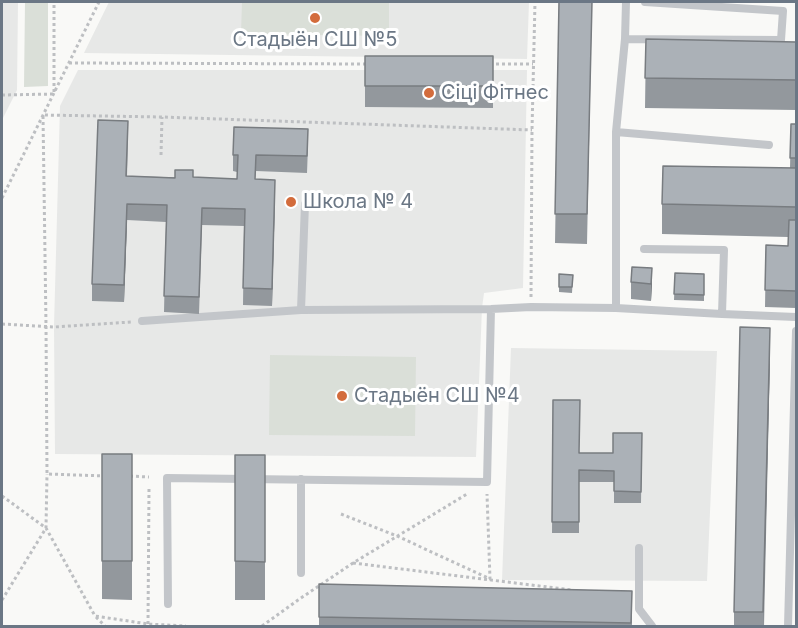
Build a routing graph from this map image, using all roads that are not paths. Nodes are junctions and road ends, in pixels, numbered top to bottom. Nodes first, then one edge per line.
1 (626, 2) edge
2 (645, 2) edge
3 (625, 39) junction
4 (616, 132) junction
5 (769, 145) dead end
6 (305, 204) dead end
7 (644, 249) dead end
8 (616, 308) junction
9 (491, 309) junction
10 (301, 310) junction
11 (722, 314) junction
12 (796, 317) edge
13 (142, 321) road end
14 (796, 331) edge
15 (301, 479) junction
16 (639, 548) dead end
17 (301, 573) dead end
18 (168, 604) dead end
19 (652, 627) edge
20 (788, 627) edge

1 - 3 lane
2 - 3 lane
3 - 4 lane
4 - 5 lane
4 - 8 lane
6 - 10 lane
7 - 11 lane
8 - 9 lane
8 - 11 lane
9 - 10 lane
9 - 15 lane
10 - 13 lane
11 - 12 lane
14 - 20 lane
15 - 17 lane
15 - 18 lane
16 - 19 lane

